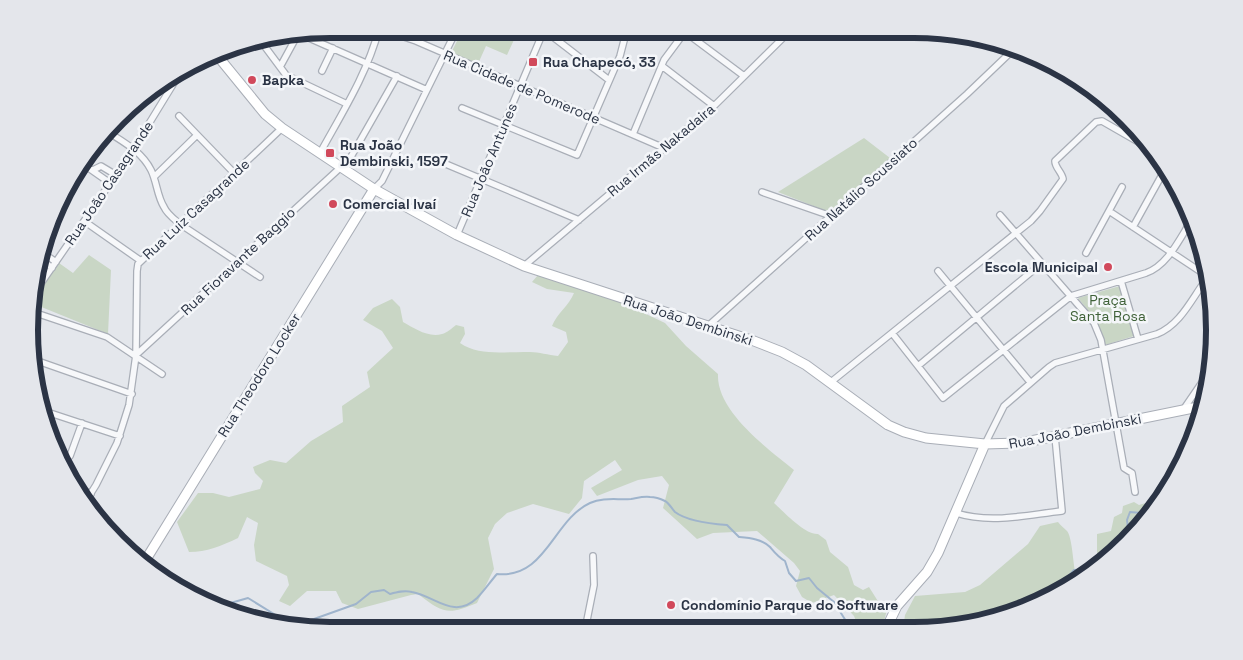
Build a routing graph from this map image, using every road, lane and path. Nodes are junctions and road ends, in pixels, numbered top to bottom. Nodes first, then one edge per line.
1 (309, 38) edge
2 (376, 38) edge
3 (407, 38) edge
4 (417, 38) edge
5 (453, 38) edge
6 (541, 38) edge
7 (554, 38) edge
8 (625, 38) edge
9 (679, 38) edge
10 (694, 38) edge
11 (783, 38) edge
12 (296, 40) edge
13 (416, 41) junction
14 (264, 45) edge
15 (333, 48) junction
16 (445, 54) junction
17 (1009, 54) edge
18 (221, 59) edge
19 (368, 64) junction
20 (662, 66) junction
21 (280, 67) junction
22 (322, 71) dead end
23 (397, 76) junction
24 (744, 76) junction
25 (609, 80) junction
26 (174, 83) edge
27 (520, 86) junction
28 (427, 90) junction
29 (347, 104) junction
30 (714, 106) junction
31 (462, 108) dead end
32 (179, 116) dead end
33 (594, 118) junction
34 (504, 125) junction
35 (282, 128) junction
36 (633, 134) junction
37 (112, 135) edge
38 (197, 135) junction
39 (1136, 140) edge
40 (664, 148) junction
41 (134, 149) junction
42 (320, 153) junction
43 (440, 162) dead end
44 (87, 167) edge
45 (342, 168) junction
46 (93, 170) junction
47 (234, 173) junction
48 (116, 175) junction
49 (1161, 176) edge
50 (154, 177) junction
51 (481, 179) junction
52 (110, 183) junction
53 (1122, 187) dead end
54 (374, 189) junction
55 (762, 192) dead end
56 (1109, 211) junction
57 (1000, 215) dead end
58 (831, 216) junction
59 (579, 220) junction
60 (84, 221) junction
61 (180, 224) junction
62 (1133, 227) junction
63 (1187, 229) edge
64 (1016, 233) junction
65 (457, 234) junction
66 (1171, 252) junction
67 (1086, 253) dead end
68 (46, 257) edge
69 (46, 261) edge
70 (141, 261) junction
71 (237, 262) junction
72 (1042, 263) junction
73 (54, 265) junction
74 (524, 266) junction
75 (938, 271) dead end
76 (1200, 271) edge
77 (260, 277) dead end
78 (1121, 281) junction
79 (41, 283) edge
80 (1202, 284) edge
81 (950, 286) junction
82 (1071, 296) junction
83 (38, 314) edge
84 (976, 318) junction
85 (708, 326) junction
86 (892, 333) junction
87 (1138, 339) junction
88 (1003, 350) junction
89 (1103, 350) junction
90 (136, 355) junction
91 (39, 362) edge
92 (918, 366) junction
93 (162, 374) dead end
94 (831, 382) junction
95 (1030, 382) junction
96 (1200, 385) edge
97 (132, 394) junction
98 (1196, 408) edge
99 (1183, 410) junction
100 (49, 413) edge
101 (82, 423) junction
102 (1115, 424) junction
103 (120, 436) junction
104 (1055, 436) junction
105 (985, 444) junction
106 (70, 456) dead end
107 (86, 492) edge
108 (1136, 492) dead end
109 (91, 494) joint
110 (956, 512) junction
111 (593, 556) dead end
112 (147, 558) edge
113 (587, 622) edge
114 (889, 622) edge

1 - 15 street
2 - 19 street
3 - 13 street, Rua Cidade de Pomerode
4 - 13 street
5 - 16 street
6 - 27 street, Rua João Antunes
7 - 25 street
8 - 25 street
9 - 20 street
10 - 24 street
11 - 24 street, Rua Irmãs Nakadaira
12 - 21 street
13 - 16 street, Rua Cidade de Pomerode
14 - 21 street
15 - 19 street
15 - 22 street
16 - 27 street, Rua Cidade de Pomerode
16 - 28 street
17 - 58 street, Rua Natálio Scussiato
18 - 35 main road, Rua João Dembinski
19 - 23 street
19 - 29 street
20 - 30 street
20 - 36 street
21 - 29 street
23 - 28 street
23 - 45 street, Rua Fioravante Baggio
24 - 30 street, Rua Irmãs Nakadaira
25 - 33 street
26 - 41 street, Rua João Casagrande
27 - 33 street, Rua Cidade de Pomerode
27 - 34 street, Rua João Antunes
28 - 54 street
29 - 42 street
30 - 40 street, Rua Irmãs Nakadaira
31 - 34 street
32 - 38 street
33 - 34 street
33 - 36 street, Rua Cidade de Pomerode
34 - 51 street, Rua João Antunes
35 - 42 main road, Rua João Dembinski
35 - 47 street, Rua Luiz Casagrande
36 - 40 street, Rua Cidade de Pomerode
37 - 41 street
38 - 47 street
38 - 50 street
39 - 64 street
40 - 59 street, Rua Irmãs Nakadaira
41 - 48 street, Rua João Casagrande
41 - 50 street
42 - 45 main road, Rua João Dembinski
43 - 51 street
44 - 46 street
45 - 54 main road, Rua João Dembinski
45 - 71 street, Rua Fioravante Baggio
46 - 48 street
46 - 52 street
47 - 61 street, Rua Luiz Casagrande
48 - 52 street, Rua João Casagrande
49 - 62 street
50 - 61 street
51 - 59 street
51 - 65 street, Rua João Antunes
52 - 60 street, Rua João Casagrande
53 - 56 street
54 - 65 main road, Rua João Dembinski
54 - 112 main road, Rua Theodoro Locker
55 - 58 street
56 - 62 street
56 - 67 street
57 - 64 street
58 - 85 street, Rua Natálio Scussiato
59 - 74 street, Rua Irmãs Nakadaira
60 - 70 street
60 - 73 street, Rua João Casagrande
61 - 70 street, Rua Luiz Casagrande
61 - 71 street
62 - 66 street
63 - 66 street
64 - 72 street
64 - 81 street
65 - 74 main road, Rua João Dembinski
66 - 76 street
66 - 78 street
68 - 73 street
69 - 73 street
70 - 90 street, Rua Luiz Casagrande
71 - 77 street
71 - 90 street, Rua Fioravante Baggio
72 - 82 street
72 - 84 street
73 - 79 street, Rua João Casagrande
74 - 85 main road, Rua João Dembinski
75 - 81 street
78 - 82 street
78 - 87 street
80 - 87 street
81 - 84 street
81 - 86 street
82 - 88 street
82 - 89 street
83 - 90 street
84 - 88 street
84 - 92 street
85 - 94 main road, Rua João Dembinski
86 - 92 street
86 - 94 street
87 - 89 street
88 - 92 street
88 - 95 street
89 - 95 street
89 - 102 street
90 - 93 street
90 - 97 street, Rua Luiz Casagrande
91 - 97 street
94 - 105 main road, Rua João Dembinski
95 - 105 street
96 - 99 street
97 - 103 street, Rua Luiz Casagrande
98 - 99 main road, Rua João Dembinski
99 - 102 main road, Rua João Dembinski
100 - 101 street
101 - 103 street
101 - 106 street
102 - 104 main road, Rua João Dembinski
102 - 108 street
103 - 109 street, Rua Luiz Casagrande
104 - 105 main road, Rua João Dembinski
104 - 110 street
105 - 110 main road
107 - 109 street
110 - 114 main road
111 - 113 street

